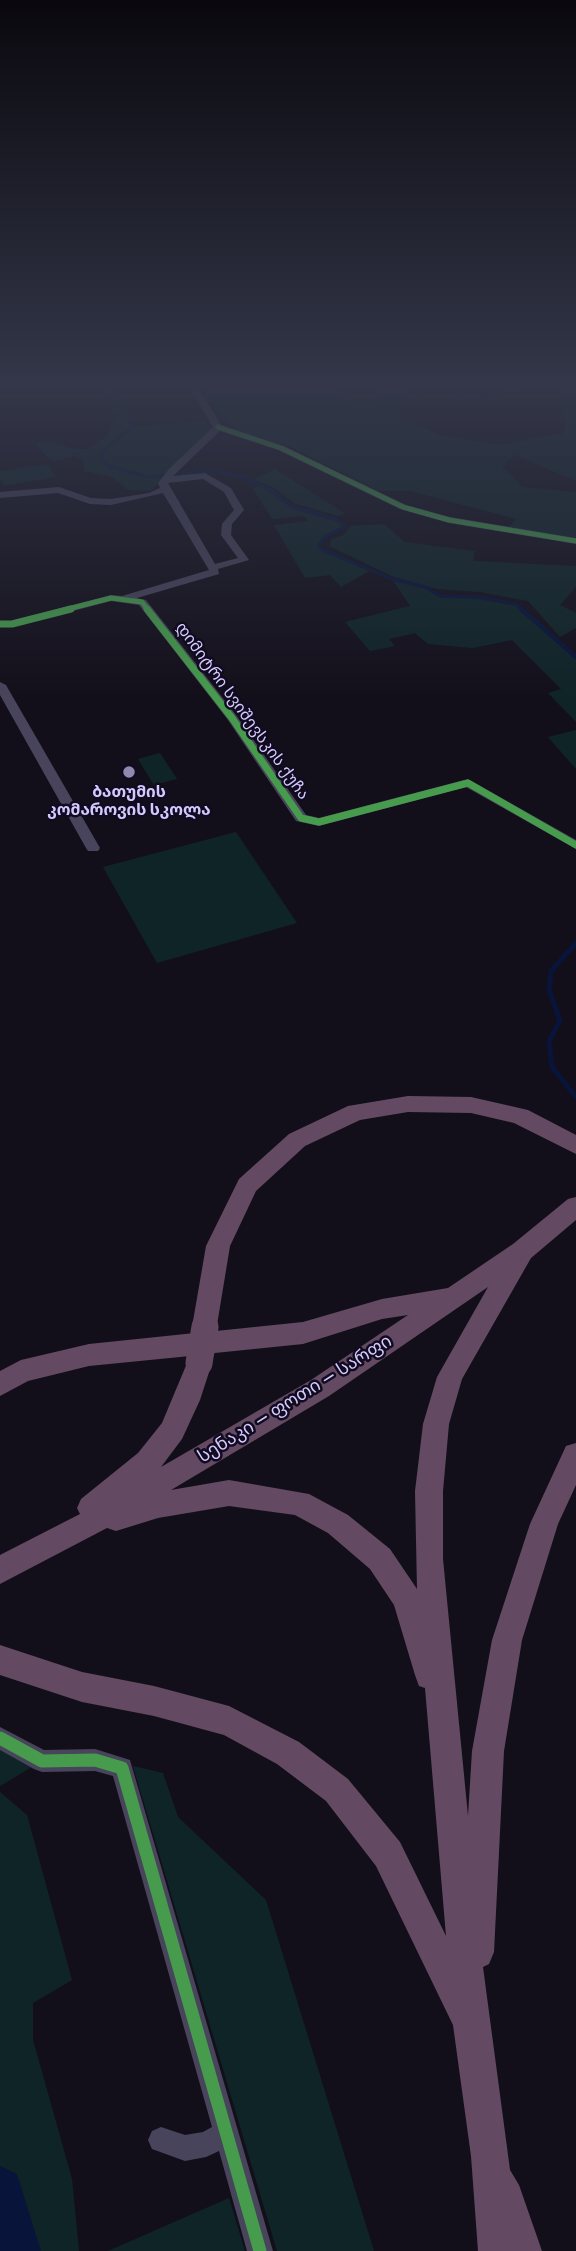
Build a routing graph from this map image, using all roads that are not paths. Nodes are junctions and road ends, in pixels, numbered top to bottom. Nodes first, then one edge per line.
1 (155, 488) edge
2 (171, 488) edge
3 (225, 488) edge
4 (364, 488) edge
5 (0, 495) edge
6 (576, 541) edge
7 (214, 567) junction
8 (126, 598) junction
9 (0, 624) edge
10 (0, 685) edge
11 (576, 845) edge
12 (93, 848) dead end
13 (576, 1145) edge
14 (576, 1206) edge
15 (522, 1251) junction
16 (456, 1296) junction
17 (0, 1385) edge
18 (576, 1455) edge
19 (76, 1531) junction
20 (29, 1555) junction
21 (0, 1570) edge
22 (0, 1660) edge
23 (444, 1723) junction
24 (0, 1738) edge
25 (471, 2025) junction
26 (226, 2133) junction
27 (161, 2140) dead end
28 (490, 2156) junction
29 (260, 2251) edge
30 (497, 2251) edge
31 (523, 2251) edge

1 - 5 street
2 - 7 street
3 - 7 street
4 - 6 street
7 - 8 street
8 - 9 street
8 - 11 street, დიმიტრი სვიშევსკის ქუჩა
10 - 12 street
13 - 20 highway, bridge
14 - 15 highway, სენაკი — ფოთი — სარფი
15 - 16 highway, სენაკი — ფოთი — სარფი
15 - 23 highway
16 - 17 highway
16 - 19 highway, სენაკი — ფოთი — სარფი
18 - 25 highway
19 - 20 highway, სენაკი — ფოთი — სარფი
19 - 23 highway
20 - 21 highway, სენაკი — ფოთი — სარფი
22 - 25 highway
23 - 25 highway
24 - 26 street
25 - 28 highway
26 - 27 street
26 - 29 street
28 - 30 highway
28 - 31 highway

